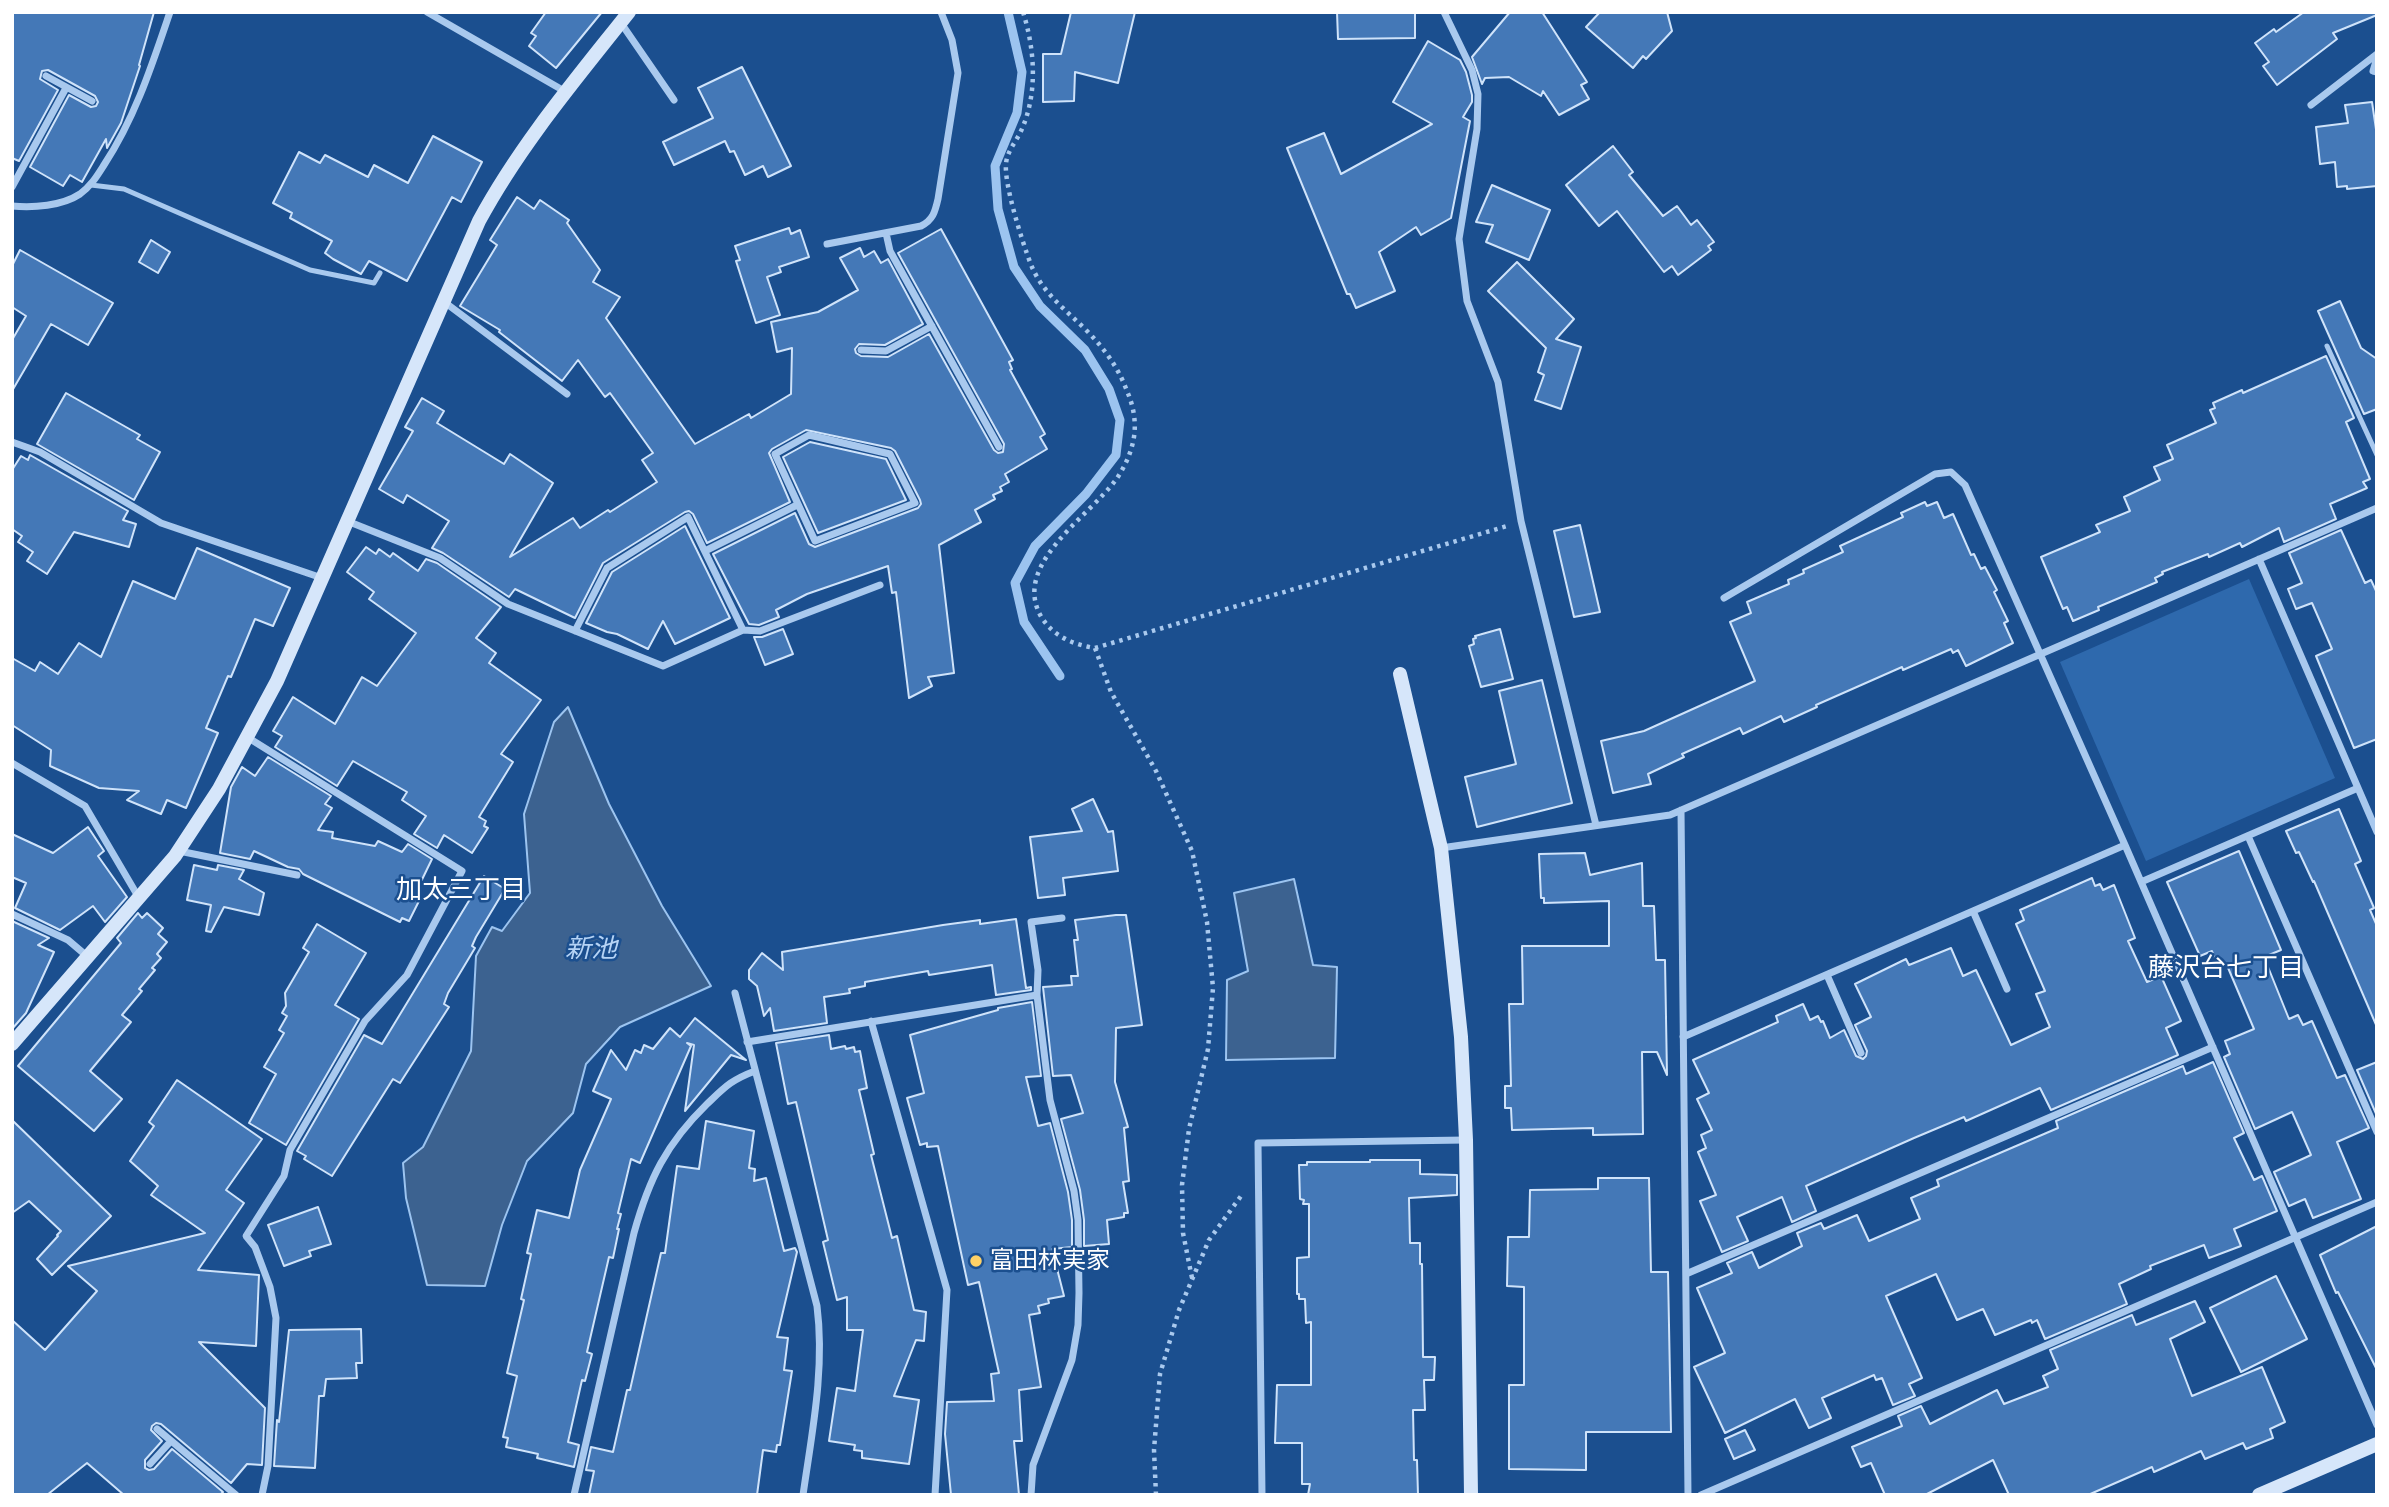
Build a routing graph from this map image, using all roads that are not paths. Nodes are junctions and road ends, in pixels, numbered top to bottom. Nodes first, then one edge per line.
1 (170, 12) edge
2 (427, 12) edge
3 (941, 12) edge
4 (1444, 12) edge
5 (622, 17) edge
6 (2377, 56) edge
7 (2377, 72) edge
8 (46, 76) dead end
9 (66, 88) junction
10 (566, 92) junction
11 (674, 100) dead end
12 (92, 101) dead end
13 (2311, 105) dead end
14 (91, 185) junction
15 (12, 187) edge
16 (12, 206) edge
17 (886, 233) junction
18 (827, 244) dead end
19 (380, 273) dead end
20 (443, 300) junction
21 (932, 326) junction
22 (2327, 346) dead end
23 (861, 350) dead end
24 (567, 394) dead end
25 (12, 442) edge
26 (999, 447) dead end
27 (2377, 455) edge
28 (797, 505) junction
29 (2377, 508) edge
30 (347, 521) junction
31 (705, 551) junction
32 (2259, 559) junction
33 (322, 578) junction
34 (880, 585) dead end
35 (1724, 598) dead end
36 (743, 630) junction
37 (575, 631) junction
38 (2040, 655) junction
39 (1400, 674) dead end
40 (247, 737) junction
41 (12, 763) edge
42 (2358, 789) junction
43 (1681, 810) junction
44 (1596, 825) junction
45 (2377, 832) edge
46 (2248, 836) junction
47 (2125, 845) junction
48 (1441, 848) junction
49 (178, 851) junction
50 (297, 875) dead end
51 (2141, 882) junction
52 (139, 898) junction
53 (1973, 911) junction
54 (12, 914) edge
55 (1062, 918) dead end
56 (88, 957) junction
57 (1827, 975) junction
58 (2007, 989) dead end
59 (734, 993) dead end
60 (1037, 995) junction
61 (871, 1021) junction
62 (1683, 1037) junction
63 (747, 1042) junction
64 (12, 1044) edge
65 (2213, 1047) junction
66 (1861, 1053) dead end
67 (755, 1071) junction
68 (2377, 1132) edge
69 (1466, 1140) junction
70 (2377, 1202) edge
71 (2295, 1237) junction
72 (1686, 1274) junction
73 (2377, 1425) edge
74 (157, 1429) dead end
75 (171, 1441) junction
76 (2377, 1444) edge
77 (150, 1464) dead end
78 (236, 1495) edge
79 (262, 1495) edge
80 (574, 1495) edge
81 (803, 1495) edge
82 (935, 1495) edge
83 (1031, 1495) edge
84 (1262, 1495) edge
85 (1471, 1495) edge
86 (1688, 1495) edge
87 (1702, 1495) edge
88 (2259, 1495) edge

1 - 14 street
2 - 10 street
3 - 17 street
4 - 44 street
5 - 10 street
5 - 11 street
6 - 7 street
6 - 13 street
8 - 9 street
9 - 12 street
9 - 15 street
10 - 20 street
14 - 16 street
14 - 19 lane
17 - 18 street
17 - 21 street
20 - 24 street
20 - 30 street
21 - 23 street
21 - 26 street
22 - 27 lane
25 - 33 street
28 - 28 street
28 - 31 street
29 - 32 street
30 - 33 street
30 - 37 street
31 - 36 street
31 - 37 street
32 - 38 street
32 - 42 street
33 - 40 street
34 - 36 street
35 - 38 street
36 - 37 street
38 - 43 street
38 - 47 street
39 - 48 street
40 - 49 street
40 - 79 street
41 - 52 street
42 - 45 street
42 - 46 street
43 - 44 street
43 - 62 street
44 - 48 street
46 - 51 street
46 - 68 street
47 - 51 street
47 - 53 street
48 - 69 street
49 - 50 street
49 - 52 street
51 - 65 street
52 - 56 street
53 - 57 street
53 - 58 street
54 - 56 street
55 - 60 street
56 - 64 street
57 - 62 street
57 - 66 street
59 - 63 street
60 - 61 street
60 - 83 street
61 - 63 street
61 - 82 street
62 - 72 street
63 - 67 street
65 - 71 street
65 - 72 street
67 - 80 street
67 - 81 street
69 - 84 street
69 - 85 street
70 - 71 street
71 - 73 street
71 - 87 street
72 - 86 street
74 - 75 street
75 - 77 street
75 - 78 street
76 - 88 street

